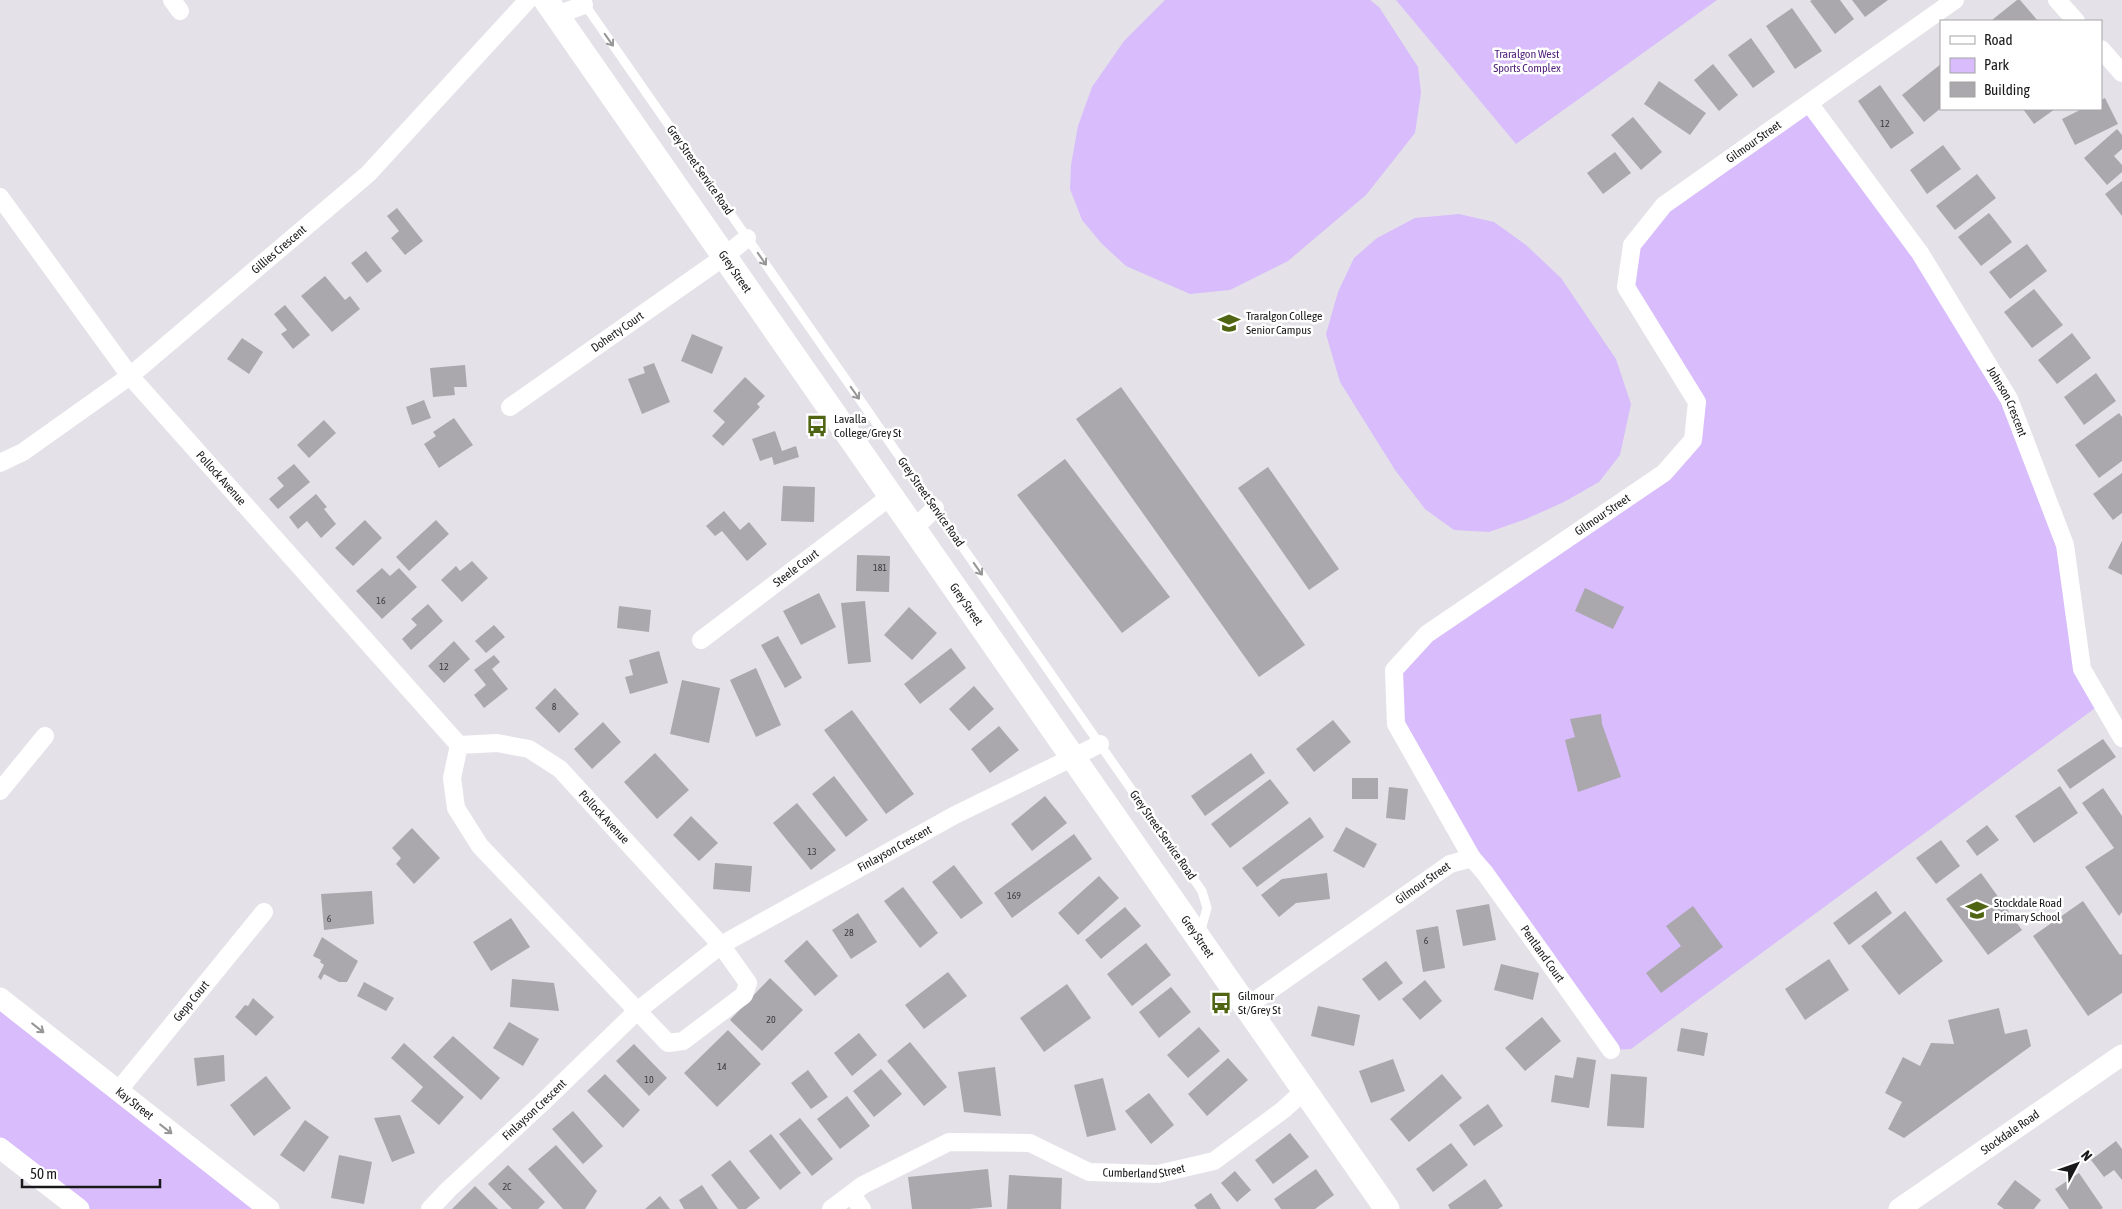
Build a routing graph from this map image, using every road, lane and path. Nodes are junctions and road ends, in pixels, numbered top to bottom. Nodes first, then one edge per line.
1 (528, 0) edge
2 (1955, 0) edge
3 (2057, 0) edge
4 (585, 2) edge
5 (551, 8) edge
6 (2075, 20) edge
7 (2102, 50) edge
8 (2122, 72) edge
9 (1809, 103) junction
10 (0, 197) edge
11 (747, 238) junction
12 (724, 257) junction
13 (130, 376) junction
14 (510, 407) dead end
15 (0, 463) edge
16 (891, 496) junction
17 (935, 508) junction
18 (914, 529) junction
19 (701, 640) dead end
20 (45, 736) dead end
21 (2122, 737) edge
22 (1100, 744) junction
23 (459, 746) junction
24 (1073, 758) junction
25 (0, 791) edge
26 (1472, 858) junction
27 (264, 912) dead end
28 (1198, 938) junction
29 (720, 945) junction
30 (0, 998) edge
31 (1246, 1007) junction
32 (637, 1011) junction
33 (1611, 1050) dead end
34 (2122, 1055) edge
35 (118, 1091) junction
36 (1304, 1091) junction
37 (0, 1148) edge
38 (852, 1194) junction
39 (79, 1209) edge
40 (269, 1209) edge
41 (430, 1209) edge
42 (831, 1209) edge
43 (862, 1209) edge
44 (1387, 1209) edge
45 (1899, 1209) edge

1 - 13 street, Gillies Crescent
2 - 9 street, Gilmour Street
3 - 6 street
4 - 5 street
4 -> 11 lane, Grey Street Service Road
5 - 12 main road, Grey Street
7 - 8 street
9 - 21 street, Johnson Crescent
9 - 26 street, Gilmour Street
10 - 13 street, Pollock Avenue
11 - 12 street, Doherty Court
11 -> 17 lane, Grey Street Service Road
12 - 14 street, Doherty Court
12 - 16 main road, Grey Street
13 - 15 street, Gillies Crescent
13 - 23 street, Pollock Avenue
16 - 18 main road, Grey Street
16 - 19 street, Steele Court
17 - 18 street
17 -> 22 lane, Grey Street Service Road
18 - 24 main road, Grey Street
20 - 25 street
22 - 24 street, Finlayson Crescent
22 - 28 lane, Grey Street Service Road
23 - 29 street, Pollock Avenue
23 - 32 street
24 - 28 main road, Grey Street
24 - 29 street, Finlayson Crescent
26 - 31 street, Gilmour Street
26 - 33 street, Pentland Court
27 - 35 street, Gepp Court
28 - 31 main road, Grey Street
29 - 32 street, Finlayson Crescent
29 - 32 street
30 -> 35 street, Kay Street
31 - 36 main road, Grey Street
32 - 41 street, Finlayson Crescent
34 - 45 street, Stockdale Road
35 -> 40 street, Kay Street
36 - 38 street, Cumberland Street
36 - 44 main road, Grey Street
37 - 39 street
38 - 42 street, Cumberland Street
38 - 43 street

